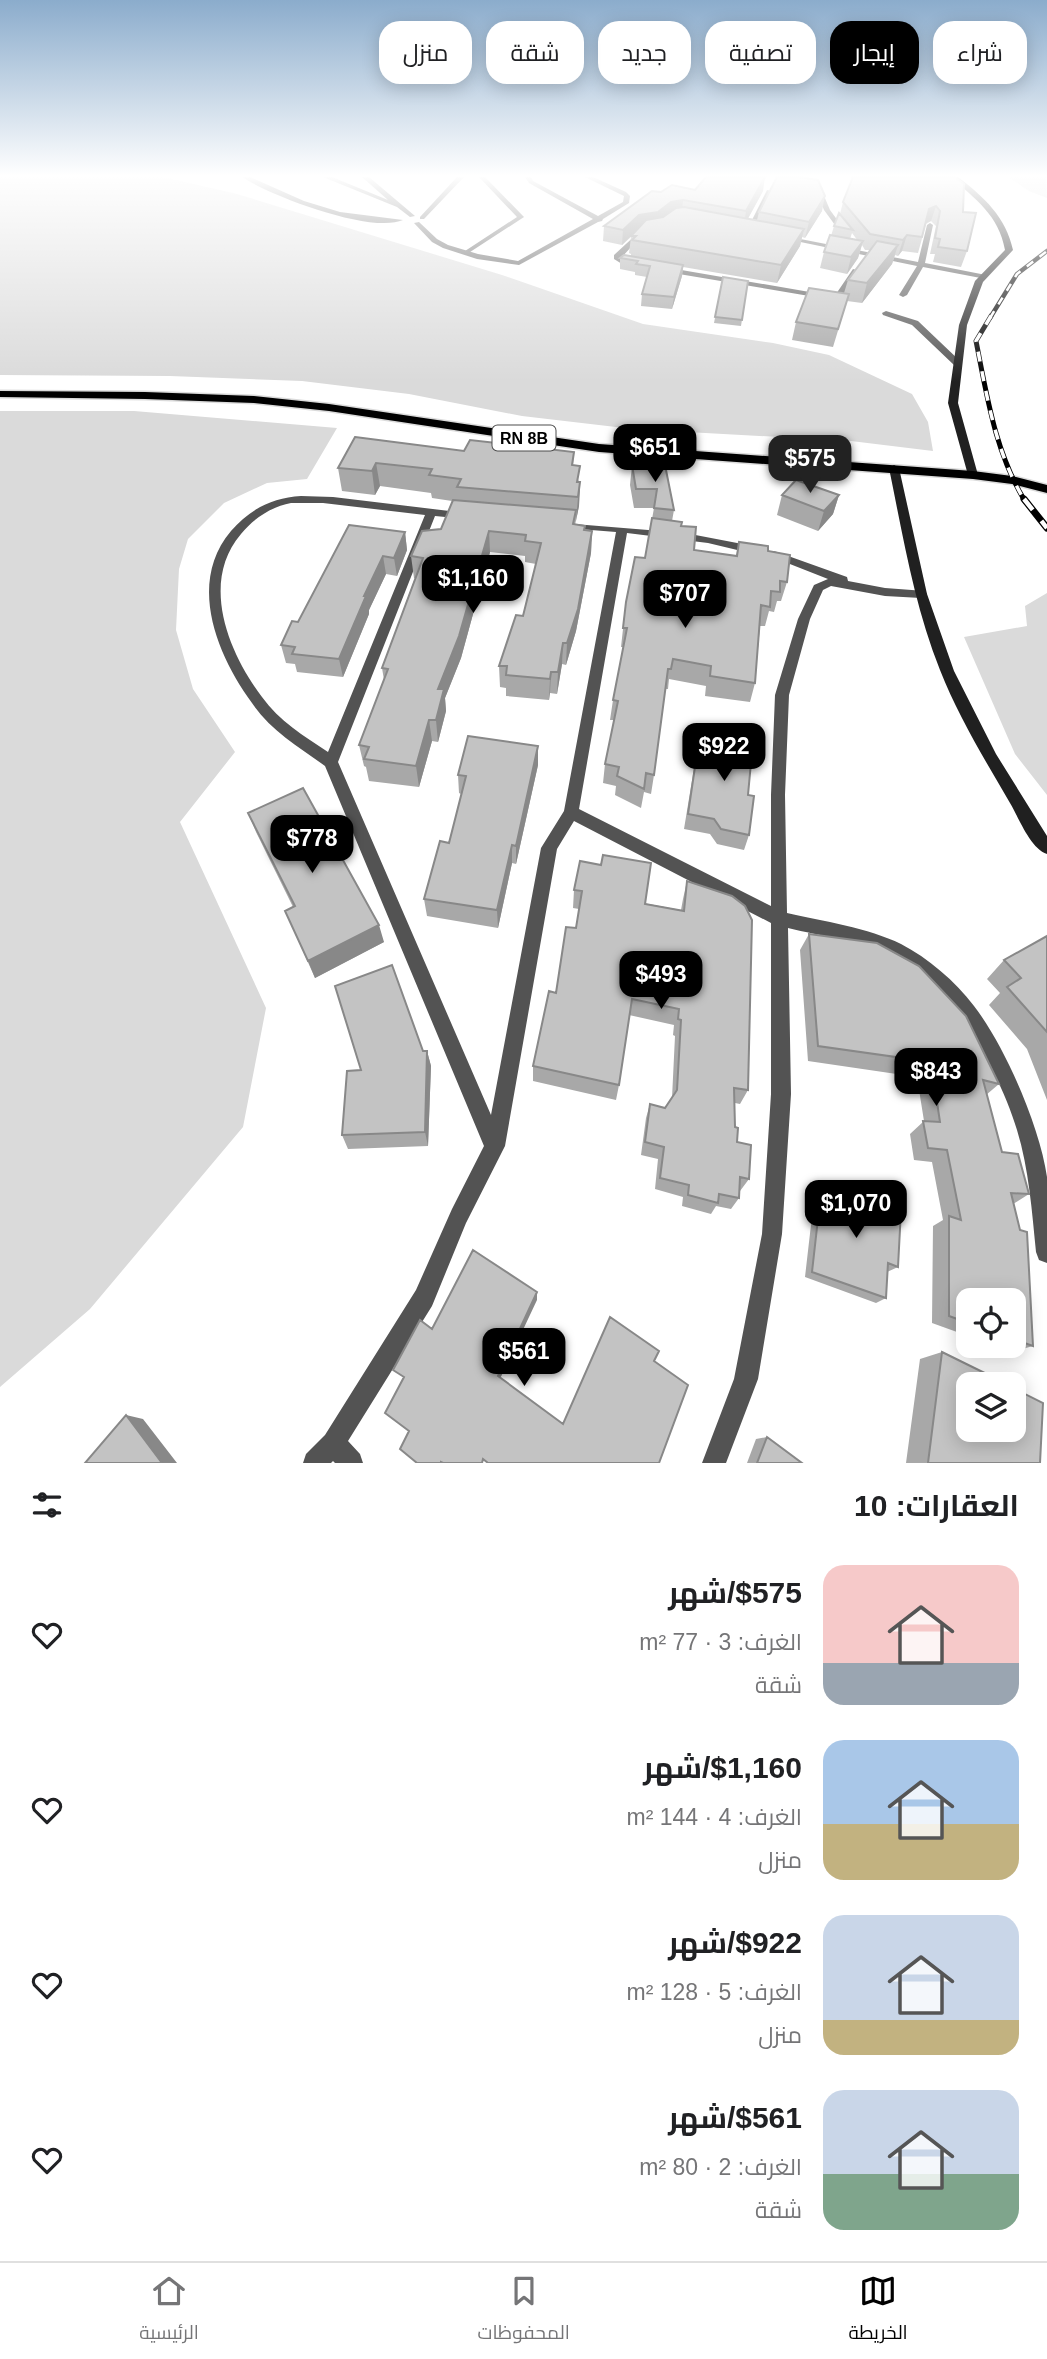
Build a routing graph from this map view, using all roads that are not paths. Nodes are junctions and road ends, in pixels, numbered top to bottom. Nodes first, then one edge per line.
1 (446, 245) edge
2 (477, 245) edge
3 (552, 245) edge
4 (628, 245) edge
5 (820, 245) edge
6 (857, 245) edge
7 (925, 245) edge
8 (1009, 245) edge
9 (467, 252) junction
10 (864, 254) junction
11 (921, 265) junction
12 (983, 277) junction
13 (903, 295) dead end
14 (886, 313) dead end
15 (957, 363) junction
16 (0, 394) edge
17 (894, 468) junction
18 (973, 475) junction
19 (1047, 489) edge
20 (431, 513) junction
21 (486, 518) edge
22 (554, 524) edge
23 (622, 530) junction
24 (852, 584) junction
25 (921, 594) junction
26 (331, 762) junction
27 (571, 812) junction
28 (1047, 846) edge
29 (778, 918) junction
30 (495, 1146) junction
31 (1047, 1252) edge
32 (333, 1443) junction
33 (316, 1463) edge
34 (351, 1463) edge
35 (714, 1463) edge

1 - 9 street
2 - 9 lane
3 - 9 street
4 - 10 street
5 - 10 street
6 - 10 street
7 - 11 street
8 - 12 main road
10 - 11 street
11 - 12 street
11 - 13 street
12 - 15 main road
14 - 15 street
15 - 18 main road
16 - 17 main road, RN 8B
17 - 18 main road, RN 8B
17 - 25 main road
18 - 19 main road, RN 8B
20 - 21 street
20 - 26 street
20 - 26 street
22 - 23 street
23 - 24 street
23 - 27 street
24 - 25 street
24 - 29 street
25 - 28 main road
26 - 30 street
27 - 29 street
27 - 30 street
29 - 31 street
29 - 35 street
30 - 32 street
32 - 33 street
32 - 34 street

